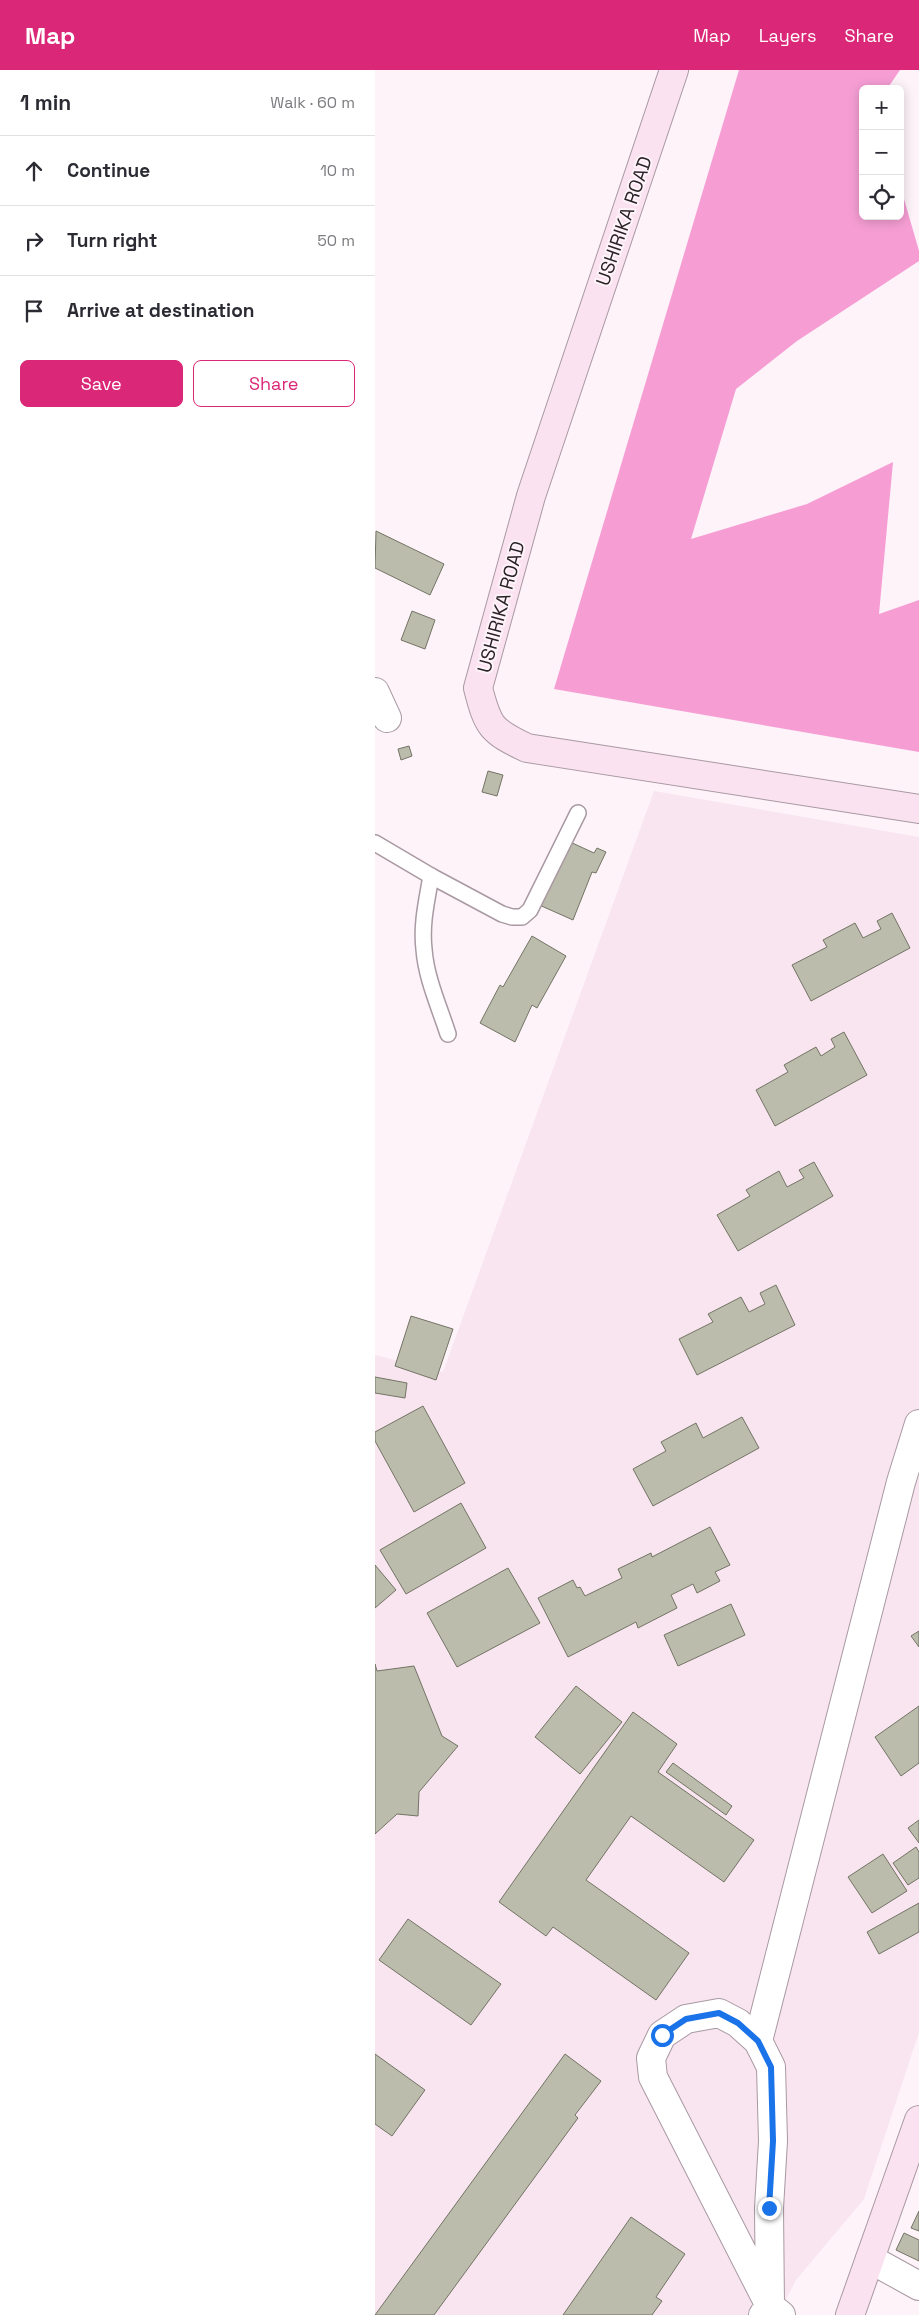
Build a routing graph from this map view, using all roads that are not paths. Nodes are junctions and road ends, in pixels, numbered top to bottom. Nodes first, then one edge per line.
1 (674, 70) edge
2 (375, 692) edge
3 (387, 718) dead end
4 (919, 809) edge
5 (578, 813) dead end
6 (375, 843) edge
7 (431, 876) junction
8 (448, 1034) dead end
9 (919, 1424) edge
10 (758, 2041) junction
11 (919, 2120) edge
12 (870, 2259) junction
13 (919, 2286) edge
14 (771, 2312) edge
15 (850, 2315) edge

1 - 4 street, USHIRIKA ROAD
2 - 3 street
5 - 7 lane
6 - 7 lane
7 - 8 lane
9 - 10 street
10 - 14 street
10 - 14 street
11 - 12 street
12 - 13 street
12 - 15 street

